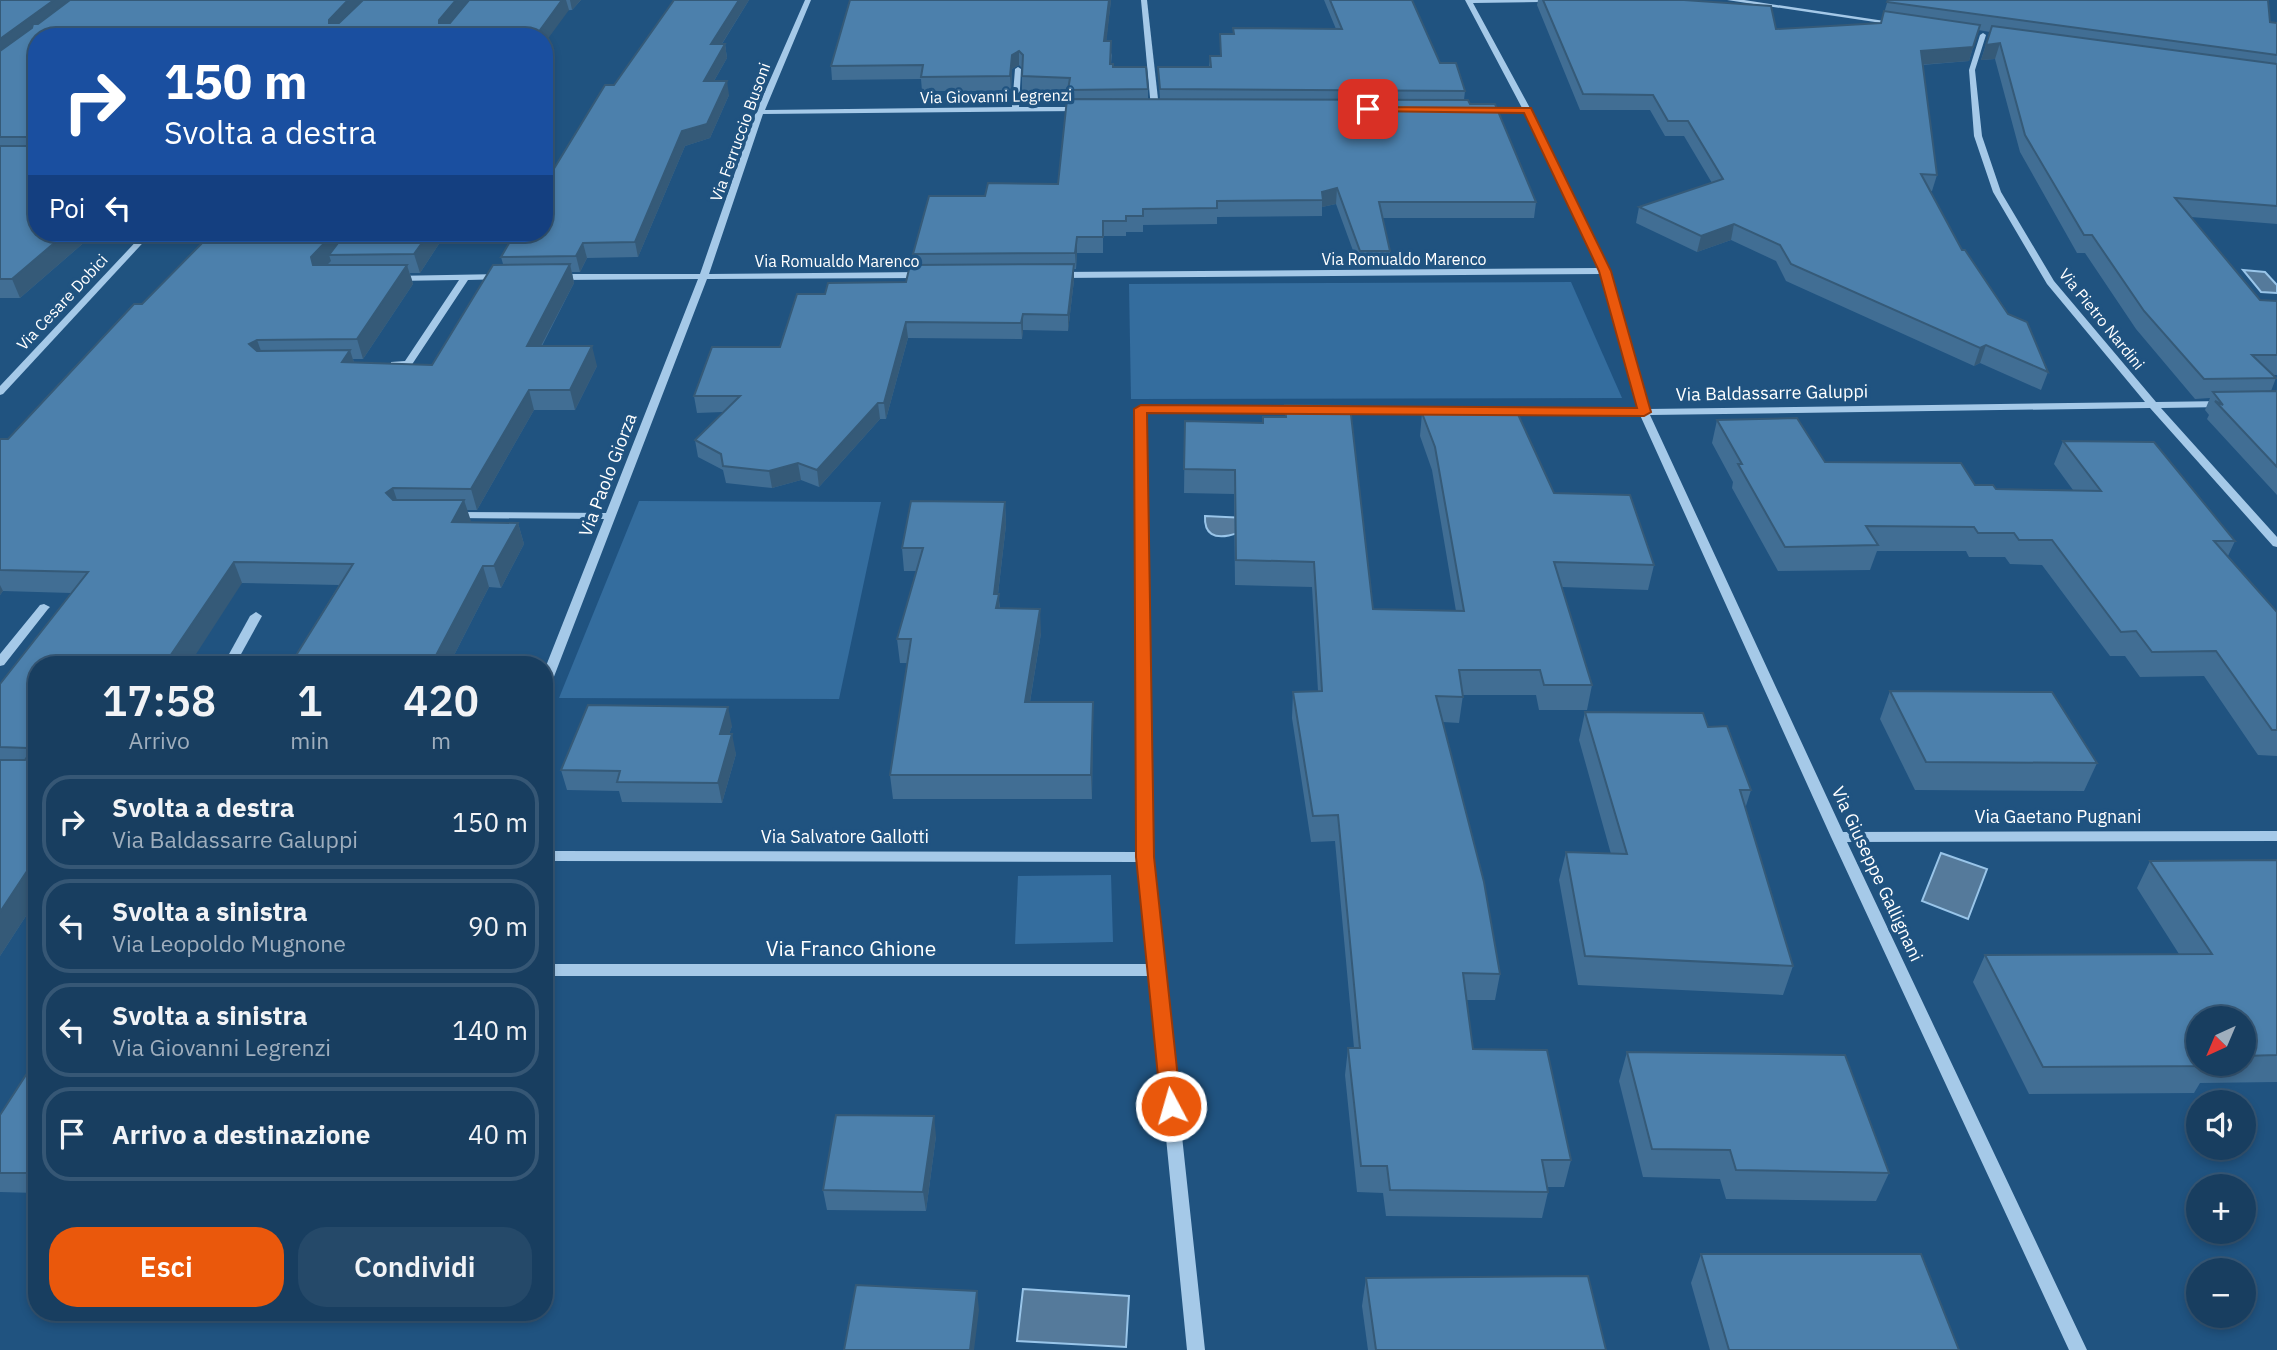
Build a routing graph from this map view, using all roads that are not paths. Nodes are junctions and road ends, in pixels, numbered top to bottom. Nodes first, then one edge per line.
1 (808, 0) edge
2 (1144, 0) edge
3 (1539, 0) edge
4 (1730, 0) edge
5 (1469, 1) edge
6 (1904, 24) edge
7 (1970, 33) edge
8 (1983, 35) junction
9 (1996, 37) edge
10 (1018, 69) edge
11 (1142, 108) edge
12 (1155, 108) junction
13 (1169, 108) edge
14 (1091, 109) edge
15 (1015, 110) junction
16 (1472, 110) edge
17 (1527, 110) junction
18 (760, 113) junction
19 (140, 242) edge
20 (1605, 271) junction
21 (704, 275) junction
22 (939, 275) edge
23 (1049, 275) edge
24 (518, 277) edge
25 (544, 277) edge
26 (387, 278) edge
27 (465, 278) junction
28 (382, 364) edge
29 (0, 392) edge
30 (2236, 404) edge
31 (2153, 405) junction
32 (1309, 410) edge
33 (1323, 410) edge
34 (1644, 412) junction
35 (440, 515) edge
36 (610, 516) junction
37 (2277, 544) edge
38 (44, 607) dead end
39 (256, 616) dead end
40 (234, 656) edge
41 (0, 662) edge
42 (553, 664) edge
43 (2277, 836) edge
44 (1838, 837) junction
45 (553, 856) edge
46 (1145, 857) junction
47 (553, 970) edge
48 (1157, 970) junction
49 (1196, 1350) edge
50 (2078, 1350) edge

1 - 18 street, Via Ferruccio Busoni
2 - 12 street
3 - 5 street
4 - 6 street
5 - 17 street, Via Giuseppe Gallignani
7 - 8 street
8 - 9 street
8 - 31 street, Via Pietro Nardini
10 - 15 street
11 - 12 street
12 - 13 street
14 - 15 street, Via Giovanni Legrenzi
15 - 18 street, Via Giovanni Legrenzi
16 - 17 street
17 - 20 street, Via Giuseppe Gallignani
18 - 21 street, Via Ferruccio Busoni
19 - 29 street, Via Cesare Dobici
20 - 23 street, Via Romualdo Marenco
20 - 34 street, Via Giuseppe Gallignani
21 - 22 street, Via Romualdo Marenco
21 - 25 street, Via Romualdo Marenco
21 - 36 street, Via Paolo Giorza
24 - 27 street
26 - 27 street
27 - 28 street
30 - 31 street, Via Baldassarre Galuppi
31 - 34 street, Via Baldassarre Galuppi
31 - 37 street, Via Pietro Nardini
32 - 46 street
33 - 34 street, Via Baldassarre Galuppi
34 - 44 street, Via Giuseppe Gallignani
35 - 36 street
36 - 42 street, Via Paolo Giorza
38 - 41 street
39 - 40 street
43 - 44 street, Via Gaetano Pugnani
44 - 50 street, Via Giuseppe Gallignani
45 - 46 street, Via Salvatore Gallotti
46 - 48 street
47 - 48 street, Via Franco Ghione
48 - 49 street

